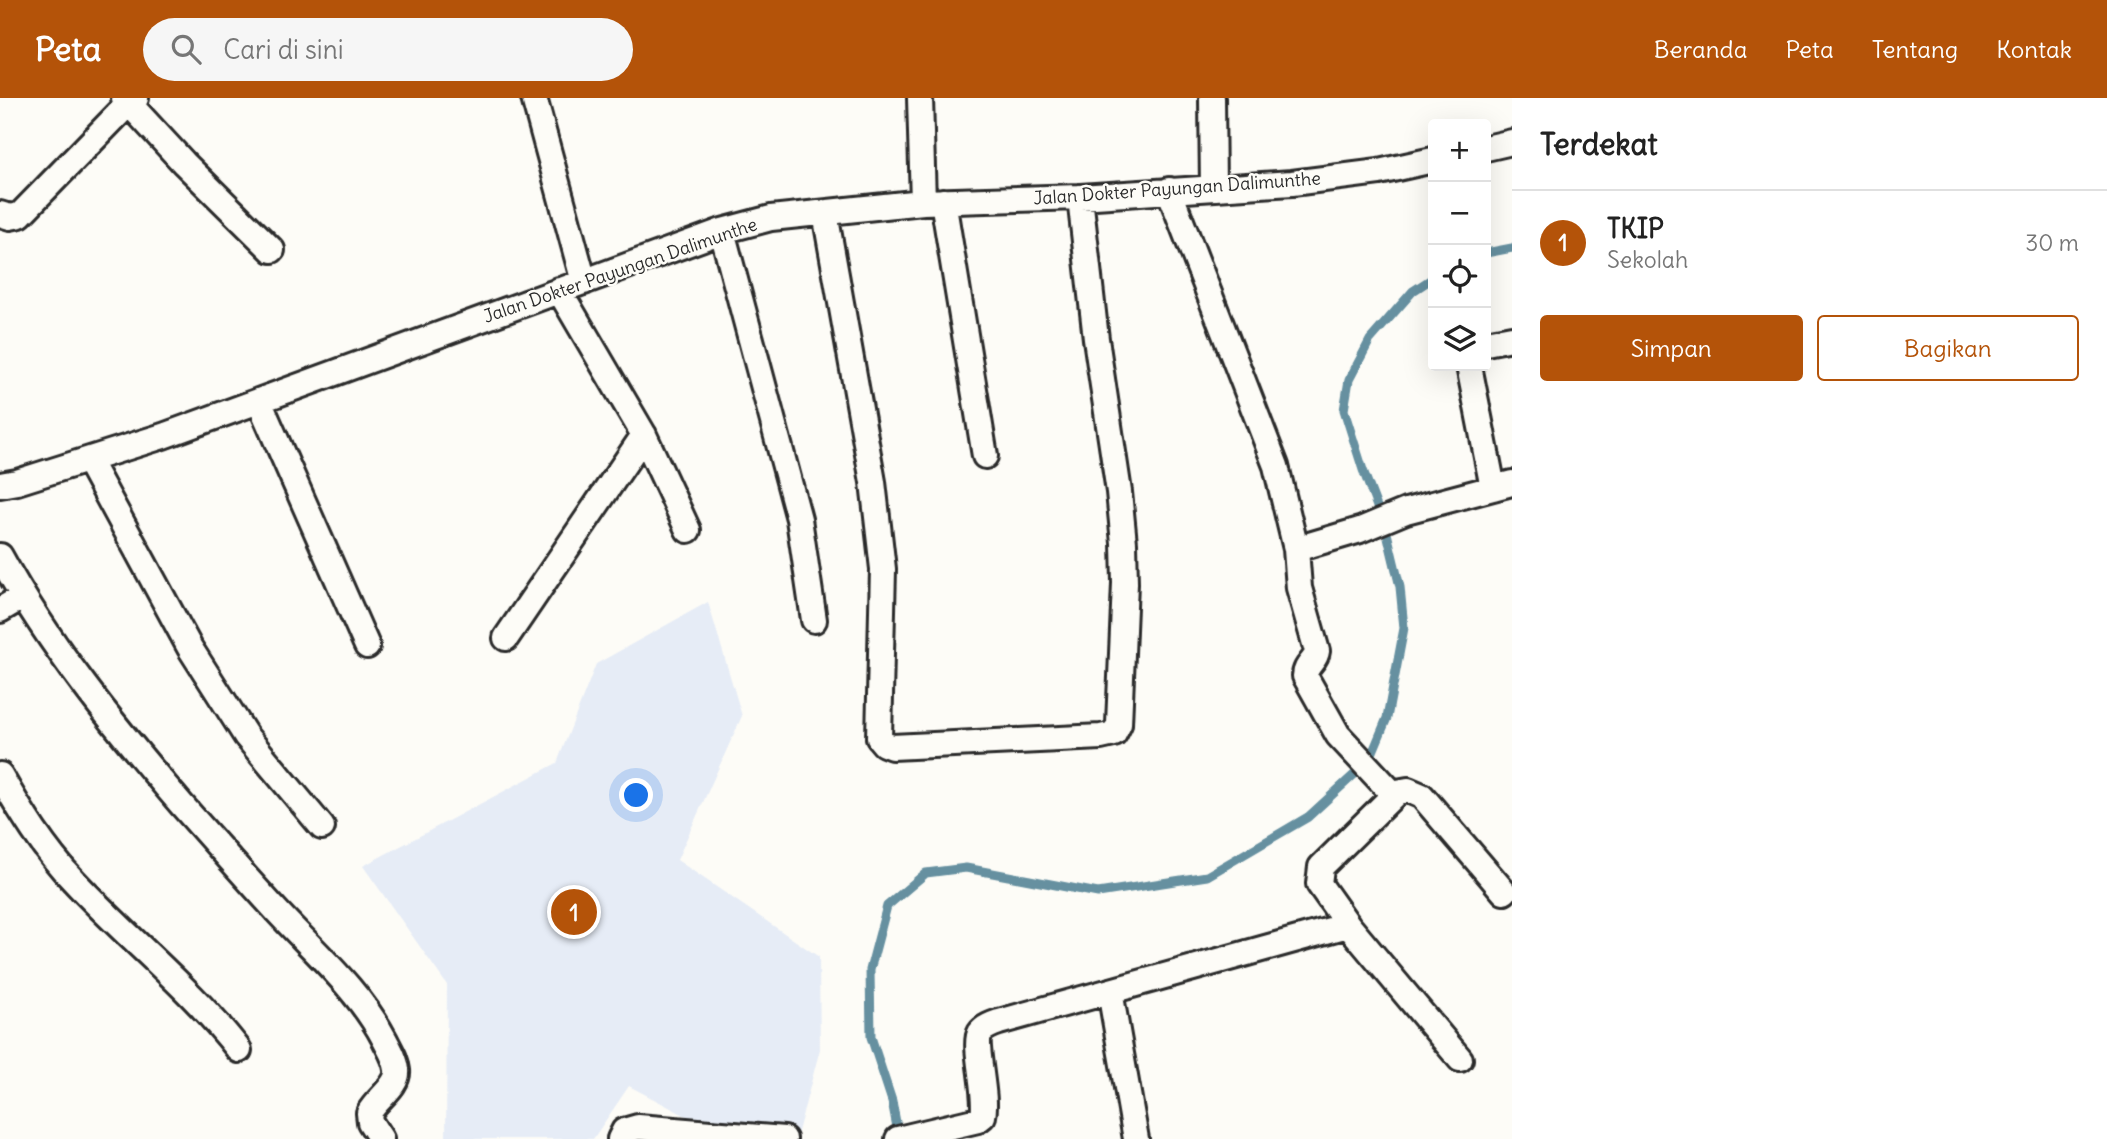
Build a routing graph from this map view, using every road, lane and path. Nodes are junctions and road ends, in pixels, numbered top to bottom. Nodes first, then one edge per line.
1 (534, 98) edge
2 (920, 98) edge
3 (1212, 98) edge
4 (129, 100) edge
5 (1512, 142) edge
6 (1491, 147) edge
7 (1428, 161) edge
8 (1213, 188) junction
9 (1169, 191) junction
10 (1080, 197) junction
11 (933, 201) junction
12 (825, 213) junction
13 (0, 214) edge
14 (722, 231) junction
15 (272, 250) dead end
16 (584, 282) junction
17 (559, 290) junction
18 (1512, 338) edge
19 (1491, 342) edge
20 (1470, 371) edge
21 (259, 401) junction
22 (644, 435) junction
23 (985, 456) dead end
24 (88, 460) junction
25 (0, 485) edge
26 (1502, 485) edge
27 (688, 530) dead end
28 (1296, 549) junction
29 (0, 556) edge
30 (22, 597) junction
31 (0, 610) edge
32 (814, 620) dead end
33 (506, 638) dead end
34 (367, 646) dead end
35 (0, 775) edge
36 (1394, 795) junction
37 (322, 827) dead end
38 (1504, 892) dead end
39 (1348, 925) junction
40 (1110, 990) junction
41 (239, 1050) dead end
42 (1460, 1059) dead end
43 (381, 1139) edge
44 (620, 1139) edge
45 (784, 1139) edge
46 (898, 1139) edge
47 (1136, 1139) edge

1 - 16 street
2 - 11 street
3 - 8 street
4 - 13 street
4 - 15 street
5 - 6 street
7 - 8 street, Jalan Dokter Payungan Dalimunthe
8 - 9 street, Jalan Dokter Payungan Dalimunthe
9 - 10 street, Jalan Dokter Payungan Dalimunthe
9 - 28 street
10 - 11 street, Jalan Dokter Payungan Dalimunthe
10 - 12 street
11 - 12 street, Jalan Dokter Payungan Dalimunthe
11 - 23 street
12 - 14 street, Jalan Dokter Payungan Dalimunthe
14 - 16 street, Jalan Dokter Payungan Dalimunthe
14 - 32 street
16 - 17 street, Jalan Dokter Payungan Dalimunthe
17 - 21 street, Jalan Dokter Payungan Dalimunthe
17 - 22 street
18 - 19 street
20 - 26 street
21 - 24 street, Jalan Dokter Payungan Dalimunthe
21 - 34 street
22 - 27 street
22 - 33 street
24 - 25 street, Jalan Dokter Payungan Dalimunthe
24 - 37 street
26 - 28 street
28 - 36 street
29 - 30 street
30 - 31 street
30 - 43 street
35 - 41 street
36 - 38 street
36 - 39 street
39 - 40 street
39 - 42 street
40 - 46 street
40 - 47 street
44 - 45 street

